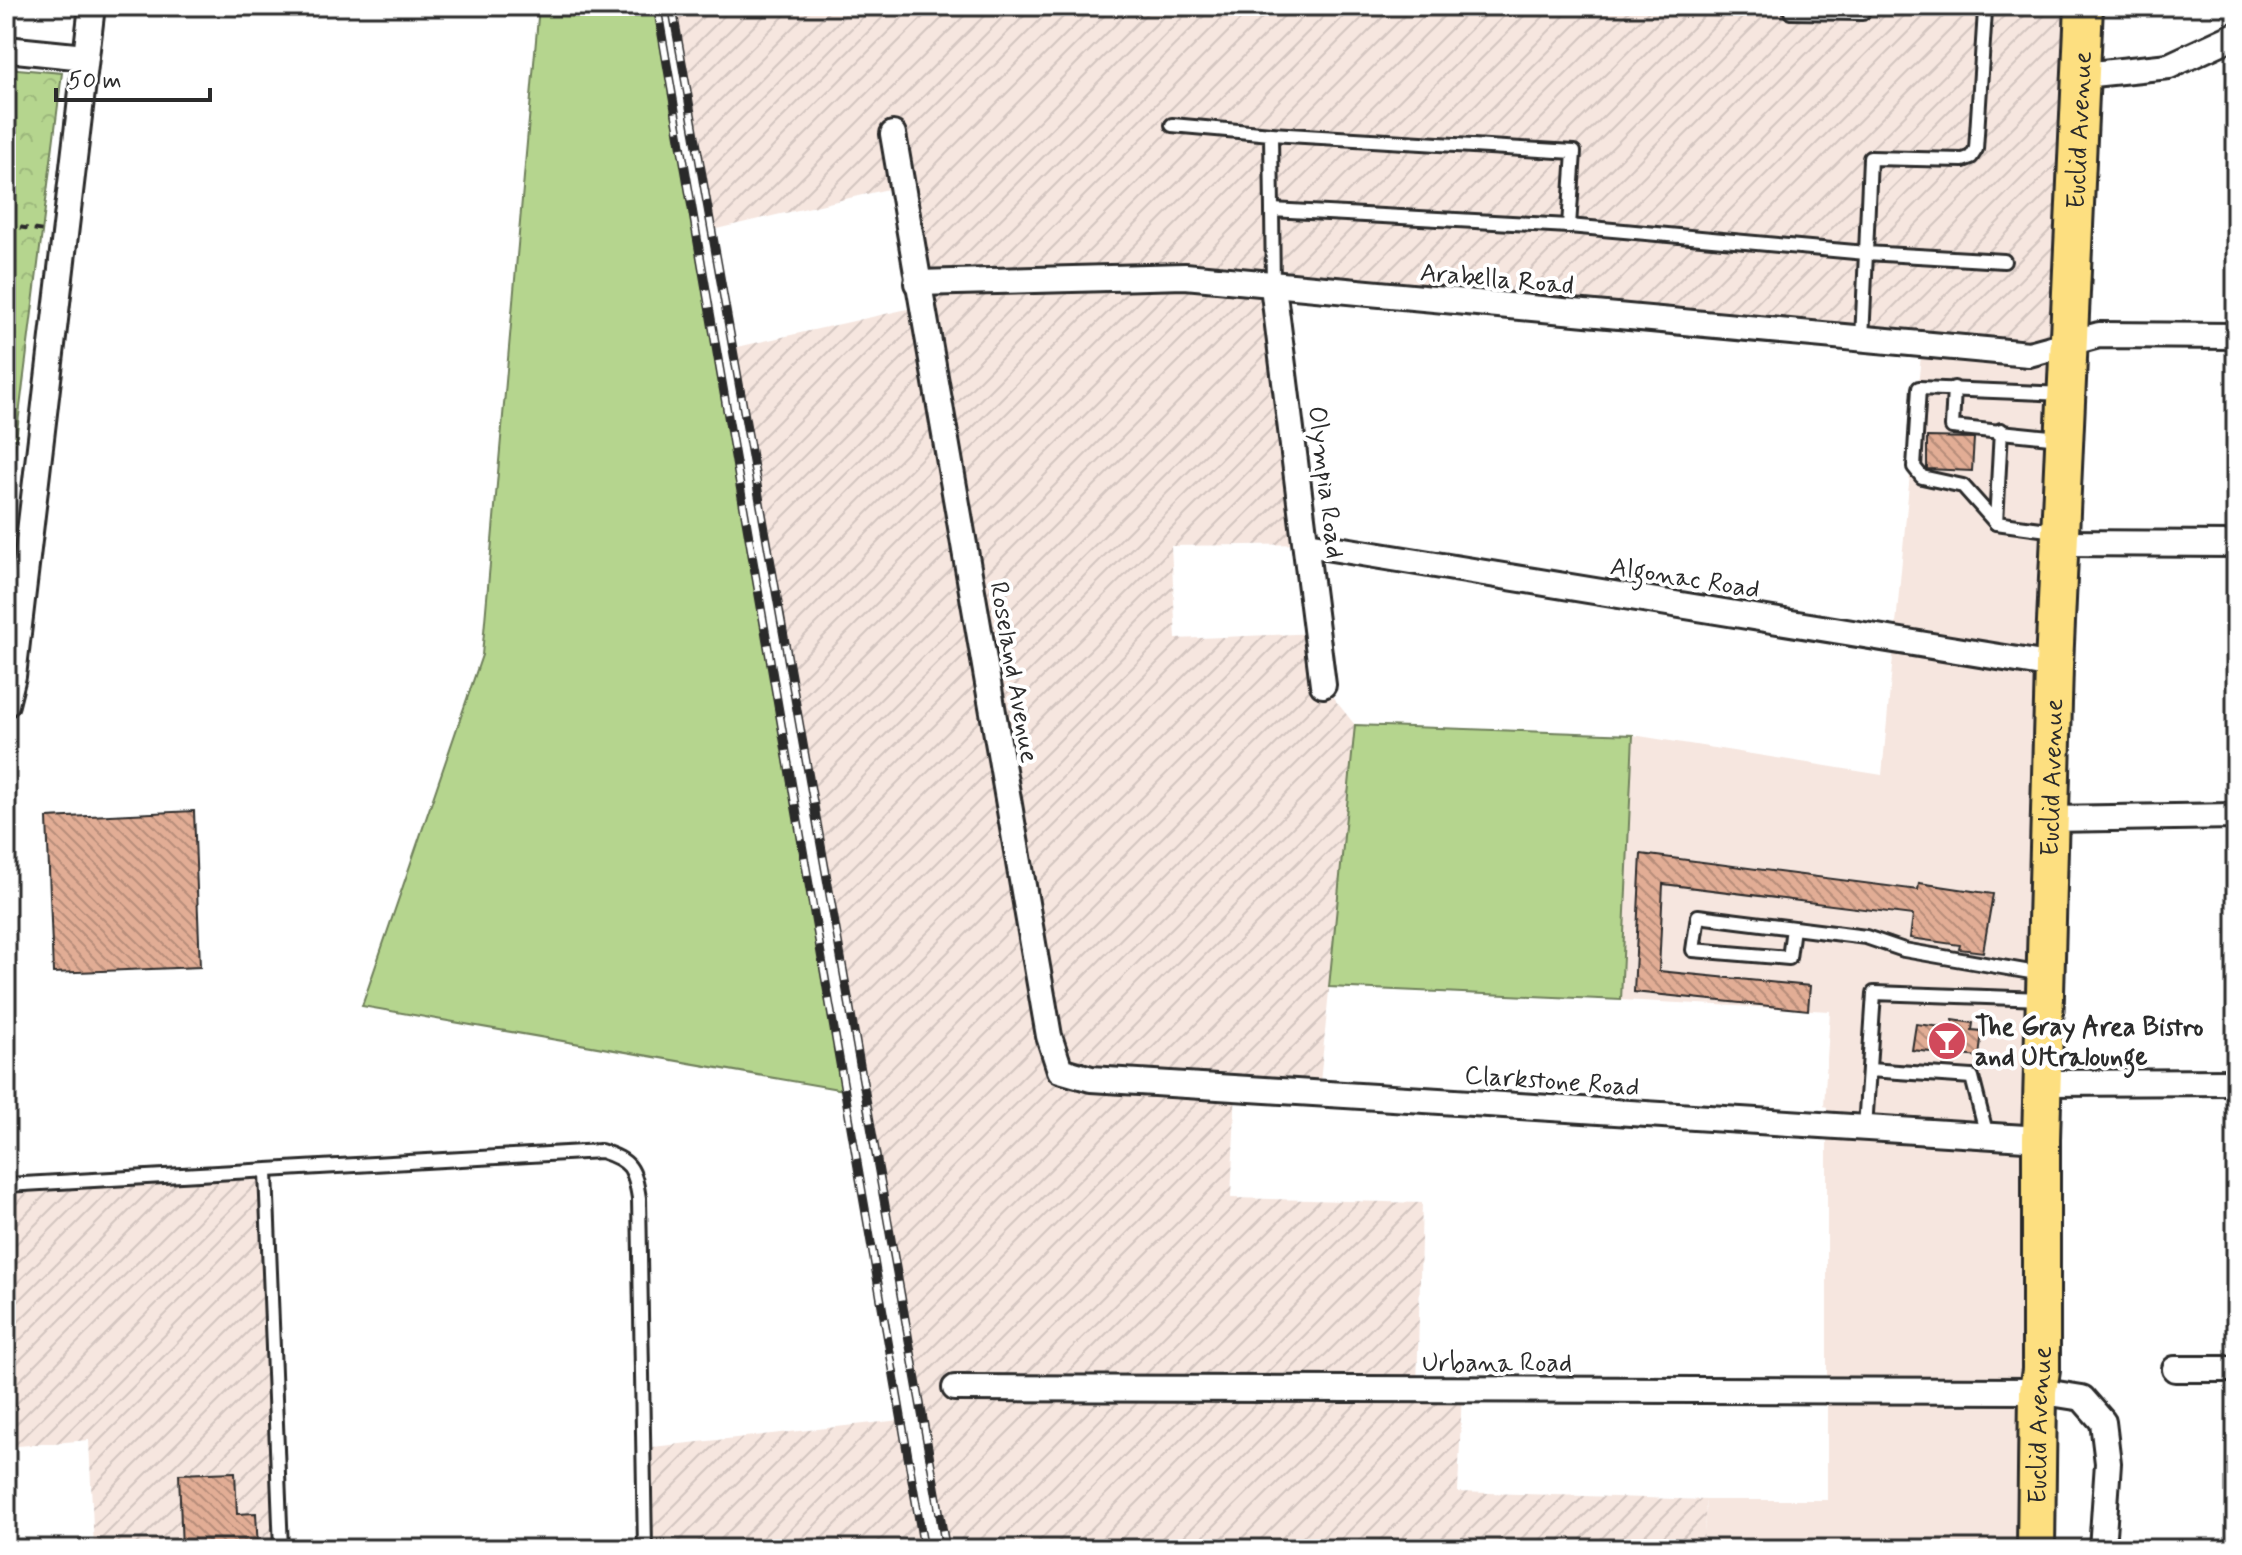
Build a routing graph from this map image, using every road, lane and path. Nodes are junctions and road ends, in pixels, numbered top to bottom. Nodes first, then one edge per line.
1 (92, 6) edge
2 (1792, 6) edge
3 (1862, 6) edge
4 (1982, 6) edge
5 (2084, 6) edge
6 (2236, 35) edge
7 (6, 49) edge
8 (85, 57) junction
9 (2083, 75) junction
10 (1172, 125) dead end
11 (893, 134) dead end
12 (1271, 134) junction
13 (1272, 210) junction
14 (6, 225) edge
15 (1569, 226) junction
16 (46, 232) dead end
17 (1866, 253) junction
18 (2004, 261) dead end
19 (917, 283) junction
20 (1273, 286) junction
21 (2236, 336) edge
22 (1862, 339) junction
23 (2069, 343) junction
24 (1954, 388) junction
25 (2065, 394) junction
26 (2001, 430) junction
27 (2063, 438) junction
28 (17, 441) dead end
29 (6, 446) edge
30 (1996, 523) junction
31 (2058, 538) junction
32 (1307, 544) junction
33 (2236, 544) edge
34 (2054, 666) junction
35 (1323, 685) dead end
36 (6, 704) edge
37 (2236, 816) edge
38 (2050, 819) junction
39 (1793, 928) junction
40 (2045, 987) junction
41 (1060, 1070) joint
42 (1869, 1070) junction
43 (2236, 1082) edge
44 (2043, 1083) junction
45 (1865, 1128) junction
46 (1987, 1136) junction
47 (2041, 1139) junction
48 (266, 1172) junction
49 (6, 1185) edge
50 (2175, 1369) dead end
51 (2236, 1369) edge
52 (955, 1388) dead end
53 (2038, 1391) junction
54 (281, 1549) edge
55 (645, 1549) edge
56 (2036, 1549) edge
57 (2102, 1549) edge

1 - 8 street
2 - 3 lane
4 - 17 lane
5 - 9 main road, Euclid Avenue
6 - 9 street
7 - 8 street
8 - 36 street
9 - 23 main road, Euclid Avenue
10 - 12 lane
11 - 19 street, Roseland Avenue
12 - 13 lane
12 - 15 lane
13 - 15 lane
13 - 20 lane
14 - 16 path
15 - 17 lane
17 - 18 lane
17 - 22 lane
19 - 20 street, Arabella Road
19 - 41 street, Roseland Avenue
20 - 22 street, Arabella Road
20 - 32 street, Olympia Road
21 - 23 street, Arabella Road
22 - 23 street, Arabella Road
23 - 25 main road, Euclid Avenue
24 - 25 lane
24 - 26 lane
24 - 30 lane
25 - 27 main road, Euclid Avenue
26 - 27 lane
26 - 30 lane
27 - 31 main road, Euclid Avenue
28 - 29 path
30 - 31 lane
31 - 33 street
31 - 34 main road, Euclid Avenue
32 - 34 street, Algonac Road
32 - 35 street, Olympia Road
34 - 38 main road, Euclid Avenue
37 - 38 street
38 - 40 main road, Euclid Avenue
39 - 39 lane
39 - 40 lane
40 - 42 lane
40 - 44 main road, Euclid Avenue
41 - 45 street, Clarkstone Road
42 - 45 lane
42 - 46 lane
43 - 44 street
44 - 47 main road, Euclid Avenue
45 - 46 street, Clarkstone Road
46 - 47 street, Clarkstone Road
47 - 53 main road, Euclid Avenue
48 - 49 lane
48 - 54 lane
48 - 55 lane
50 - 51 street
52 - 53 street, Urbana Road
53 - 56 main road, Euclid Avenue
53 - 57 street, Urbana Road

